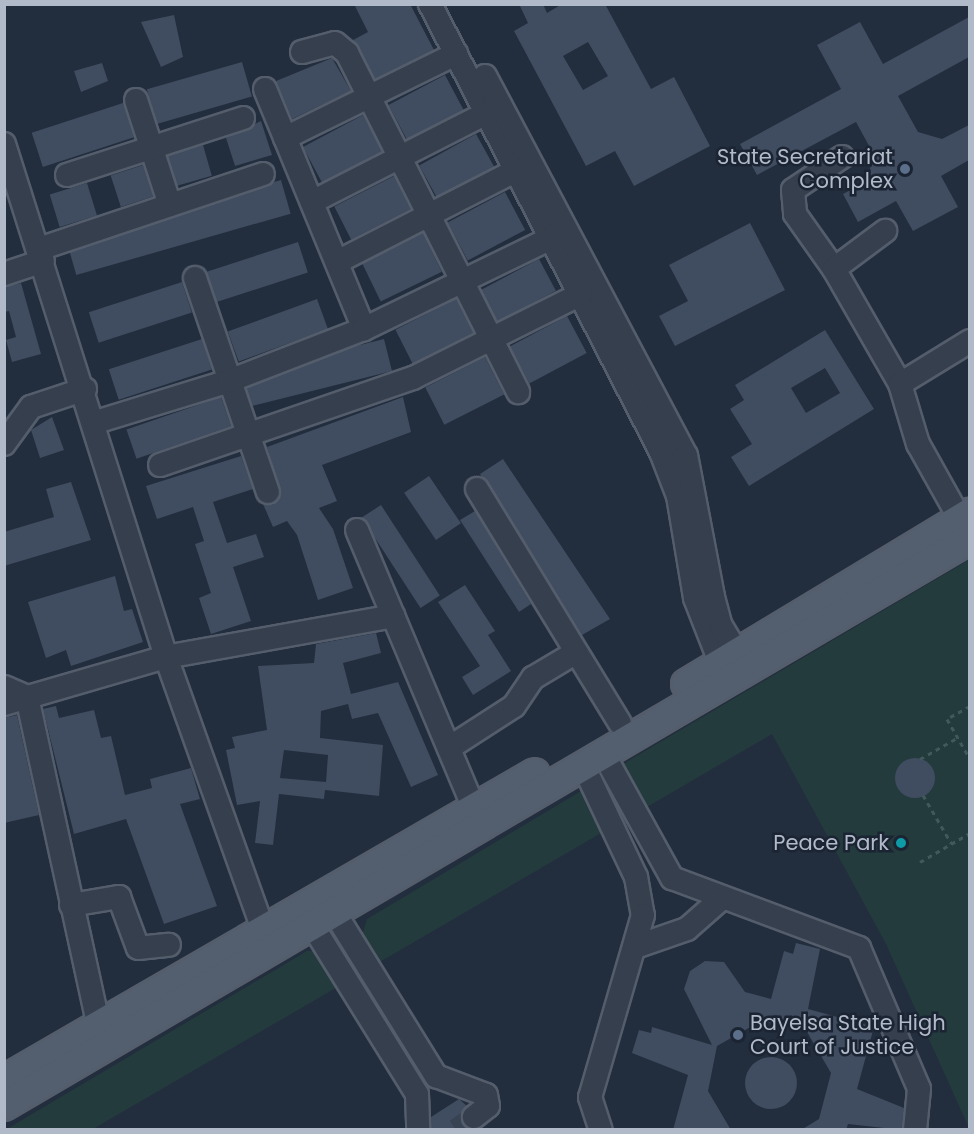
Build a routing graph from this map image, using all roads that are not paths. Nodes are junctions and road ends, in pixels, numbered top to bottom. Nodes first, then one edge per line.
1 (430, 4) edge
2 (447, 4) edge
3 (302, 52) dead end
4 (456, 54) junction
5 (265, 89) dead end
6 (369, 96) junction
7 (136, 100) dead end
8 (487, 113) junction
9 (243, 118) dead end
10 (285, 138) junction
11 (4, 144) edge
12 (152, 148) junction
13 (842, 157) dead end
14 (399, 158) junction
15 (516, 170) junction
16 (263, 174) dead end
17 (66, 175) dead end
18 (312, 202) junction
19 (170, 205) junction
20 (430, 214) junction
21 (885, 231) dead end
22 (559, 234) junction
23 (41, 255) junction
24 (336, 262) junction
25 (834, 269) junction
26 (4, 274) edge
27 (195, 278) dead end
28 (462, 281) junction
29 (582, 294) junction
30 (364, 329) junction
31 (492, 339) junction
32 (969, 341) edge
33 (229, 381) junction
34 (900, 384) junction
35 (85, 389) junction
36 (518, 392) dead end
37 (96, 422) junction
38 (248, 437) junction
39 (4, 444) edge
40 (160, 465) dead end
41 (477, 489) dead end
42 (268, 492) dead end
43 (966, 524) edge
44 (357, 530) dead end
45 (393, 616) junction
46 (575, 653) junction
47 (166, 657) junction
48 (733, 667) junction
49 (4, 687) edge
50 (27, 697) junction
51 (4, 704) edge
52 (620, 723) junction
53 (449, 748) junction
54 (594, 761) junction
55 (478, 818) junction
56 (721, 899) junction
57 (71, 905) junction
58 (325, 922) junction
59 (263, 930) junction
60 (169, 945) dead end
61 (635, 947) junction
62 (98, 1024) junction
63 (4, 1080) edge
64 (4, 1106) edge
65 (474, 1117) tunnel mouth
66 (418, 1130) edge
67 (601, 1130) edge
68 (915, 1130) edge

1 - 4 street
2 - 22 street
3 - 6 street
4 - 6 street
4 - 8 street
5 - 10 street
6 - 10 street
6 - 14 street
7 - 12 street
8 - 14 street
8 - 15 street
9 - 12 street
10 - 18 street
11 - 23 street
12 - 17 street
12 - 19 street
13 - 25 street
14 - 18 street
14 - 20 street
15 - 20 street
15 - 22 street
16 - 19 street
18 - 24 street
19 - 23 street
20 - 24 street
20 - 28 street
21 - 25 street
22 - 28 street
22 - 29 street
22 - 48 street
23 - 26 street
23 - 35 street
24 - 30 street
25 - 34 street
27 - 33 street
28 - 30 street
28 - 31 street
29 - 31 street
29 - 48 street
30 - 33 street
31 - 36 street
31 - 38 street
32 - 34 street
33 - 37 street
33 - 38 street
34 - 43 street
35 - 37 street
35 - 39 street
37 - 47 street
38 - 40 street
38 - 42 street
41 - 46 street
43 - 48 main road
44 - 45 street
45 - 47 street
45 - 53 street
46 - 52 street
46 - 53 street
47 - 50 street
47 - 59 street
48 - 52 main road
48 - 54 main road
49 - 50 street
50 - 51 street
50 - 57 street
52 - 55 main road
53 - 55 street
54 - 55 main road
54 - 56 street
54 - 61 street
55 - 58 main road
55 - 59 main road
56 - 61 street
56 - 68 street
57 - 60 street
57 - 62 street
58 - 64 main road
58 - 65 street
58 - 66 street
59 - 62 main road
61 - 67 street
62 - 63 main road

